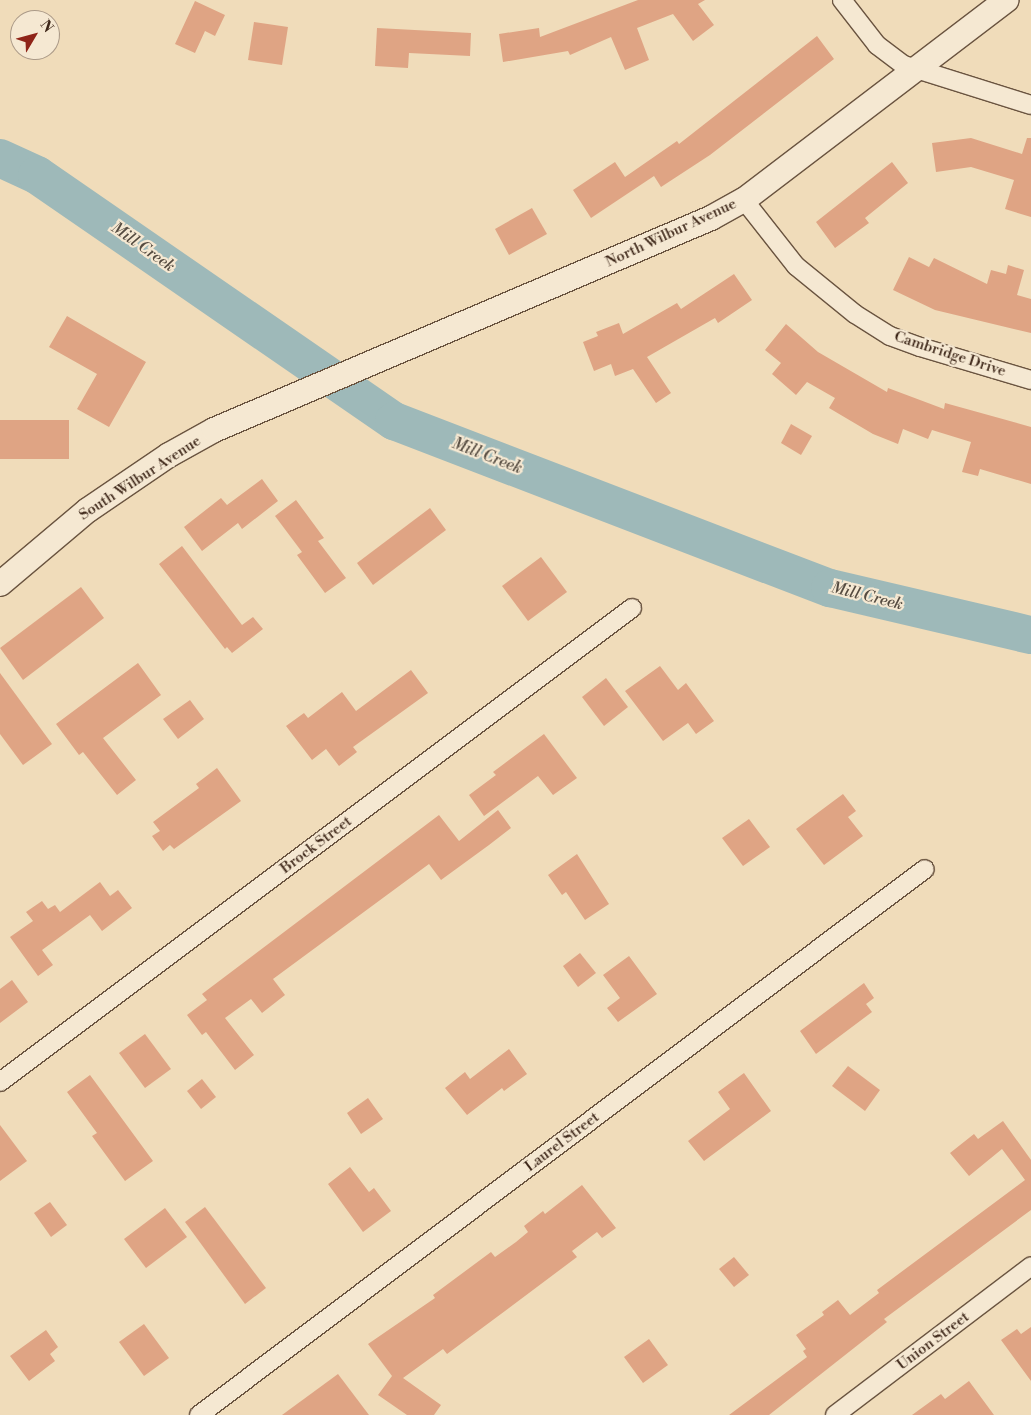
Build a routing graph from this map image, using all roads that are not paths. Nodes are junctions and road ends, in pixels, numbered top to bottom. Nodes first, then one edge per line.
1 (842, 0) edge
2 (1007, 0) edge
3 (916, 70) junction
4 (1031, 105) edge
5 (744, 200) junction
6 (405, 350) joint
7 (1031, 380) edge
8 (0, 584) edge
9 (632, 608) dead end
10 (925, 869) dead end
11 (0, 1082) edge
12 (1031, 1266) edge
13 (199, 1415) edge
14 (834, 1415) edge

1 - 3 street
2 - 3 main road, North Wilbur Avenue
3 - 4 street
3 - 5 main road, North Wilbur Avenue
5 - 6 main road, North Wilbur Avenue
5 - 7 street, Cambridge Drive
6 - 8 main road, South Wilbur Avenue
9 - 11 street, Brock Street
10 - 13 street, Laurel Street
12 - 14 street, Union Street

